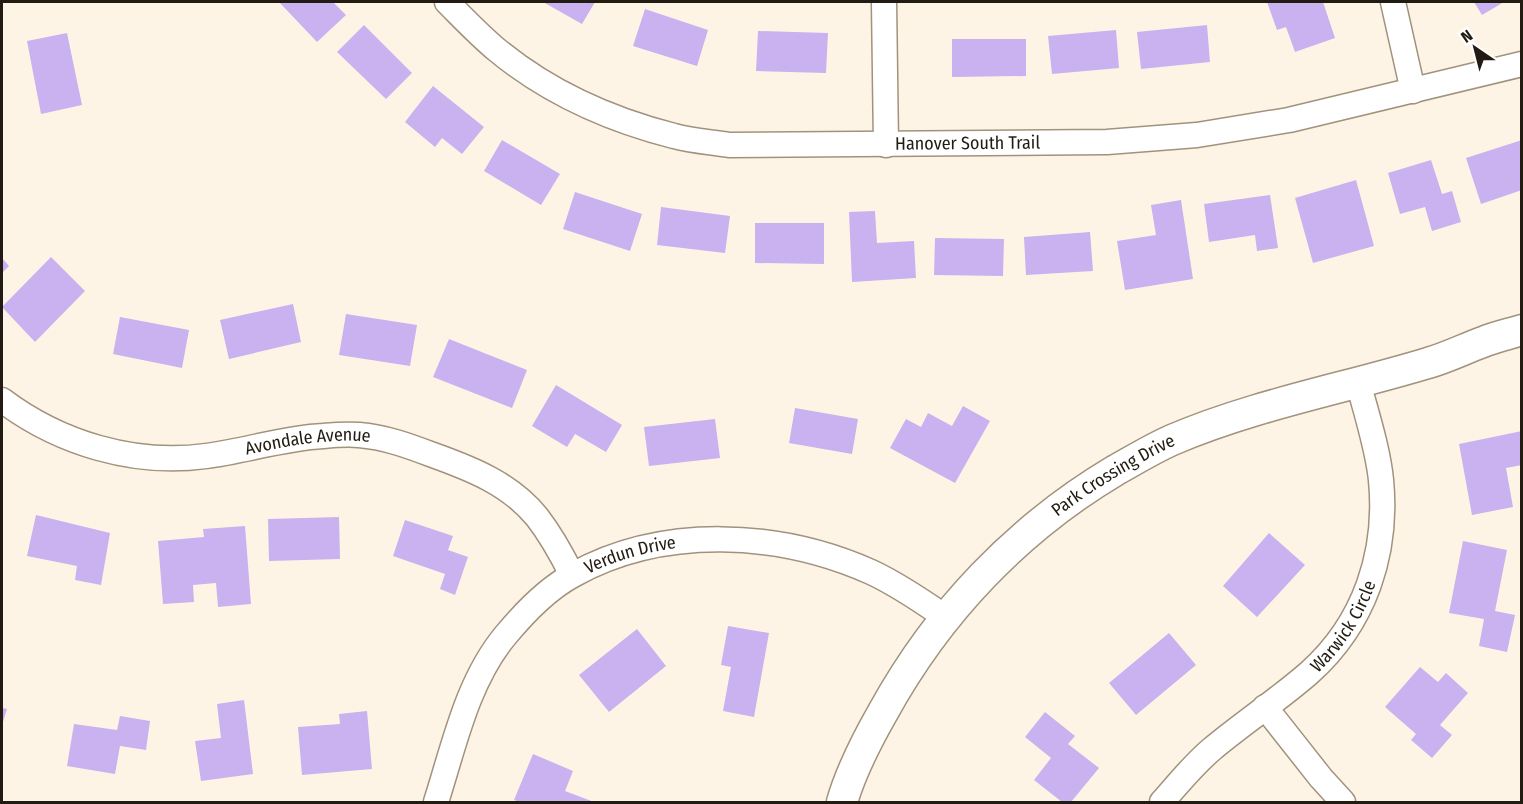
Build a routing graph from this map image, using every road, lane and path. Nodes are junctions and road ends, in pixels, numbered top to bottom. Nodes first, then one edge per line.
1 (447, 2) edge
2 (885, 2) edge
3 (1393, 2) edge
4 (1521, 63) edge
5 (1413, 91) junction
6 (886, 145) junction
7 (1521, 330) edge
8 (1358, 382) junction
9 (2, 400) edge
10 (572, 575) junction
11 (945, 617) junction
12 (1265, 707) junction
13 (435, 802) edge
14 (842, 802) edge
15 (1162, 802) edge
16 (1343, 802) edge

1 - 6 street, Hanover South Trail
2 - 6 street
3 - 5 street
4 - 5 street, Hanover South Trail
5 - 6 street, Hanover South Trail
7 - 8 street, Park Crossing Drive
8 - 11 street, Park Crossing Drive
8 - 12 street, Warwick Circle
9 - 10 street, Avondale Avenue
10 - 11 street, Verdun Drive
10 - 13 street, Verdun Drive
11 - 14 street, Park Crossing Drive
12 - 15 street, Warwick Circle
12 - 16 street

